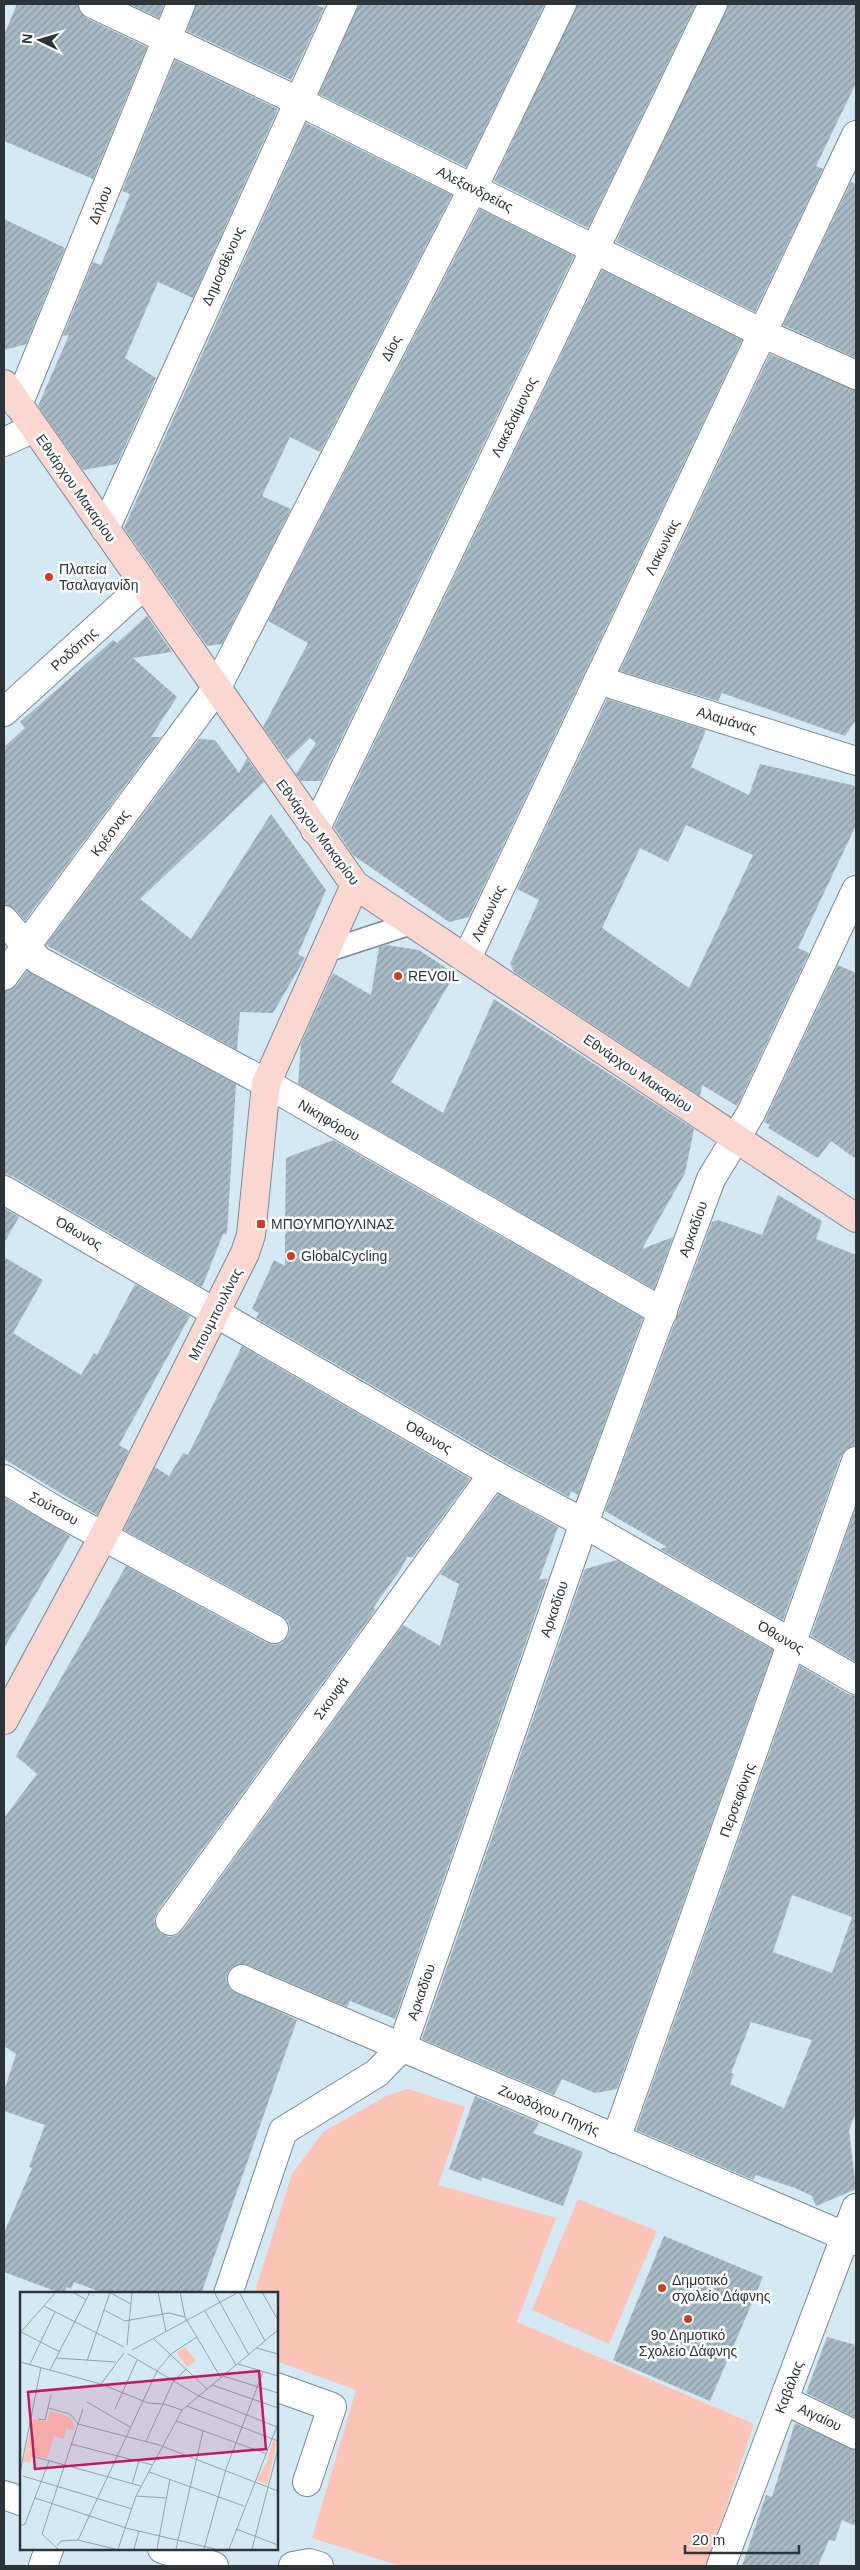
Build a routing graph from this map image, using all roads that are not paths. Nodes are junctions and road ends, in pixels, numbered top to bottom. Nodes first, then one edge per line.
1 (93, 4) edge
2 (181, 4) edge
3 (343, 4) edge
4 (562, 4) edge
5 (713, 4) edge
6 (167, 40) junction
7 (298, 101) junction
8 (856, 135) edge
9 (473, 188) junction
10 (595, 250) junction
11 (764, 334) junction
12 (856, 375) edge
13 (11, 395) edge
14 (34, 428) junction
15 (4, 442) edge
16 (105, 529) junction
17 (144, 585) junction
18 (598, 680) junction
19 (216, 689) junction
20 (4, 712) edge
21 (856, 761) edge
22 (315, 830) junction
23 (355, 885) junction
24 (856, 890) edge
25 (4, 920) edge
26 (413, 923) junction
27 (26, 946) junction
28 (324, 952) junction
29 (467, 958) junction
30 (4, 976) edge
31 (266, 1084) junction
32 (735, 1138) junction
33 (4, 1190) edge
34 (856, 1218) edge
35 (663, 1312) junction
36 (216, 1313) junction
37 (856, 1461) edge
38 (493, 1474) junction
39 (4, 1479) edge
40 (584, 1524) junction
41 (104, 1535) junction
42 (274, 1629) dead end
43 (793, 1644) junction
44 (856, 1680) edge
45 (4, 1720) edge
46 (170, 1922) dead end
47 (242, 1978) dead end
48 (402, 2047) junction
49 (616, 2139) junction
50 (856, 2208) edge
51 (851, 2239) edge
52 (229, 2292) edge
53 (278, 2388) edge
54 (784, 2400) junction
55 (856, 2435) edge
56 (307, 2482) dead end
57 (4, 2495) edge
58 (20, 2501) edge
59 (49, 2550) edge
60 (165, 2550) edge
61 (43, 2566) edge
62 (214, 2566) edge
63 (293, 2566) edge
64 (319, 2566) edge
65 (721, 2566) edge

1 - 6 street, Αλεξανδρείας
2 - 6 street, Δήλου
3 - 7 street, Δημοσθένους
4 - 9 street, Δίος
5 - 10 street, Λακεδαίμονος
6 - 7 street, Αλεξανδρείας
6 - 13 street, Δήλου
7 - 9 street, Αλεξανδρείας
7 - 16 street, Δημοσθένους
8 - 11 street, Λακωνίας
9 - 10 street, Αλεξανδρείας
9 - 19 street, Δίος
10 - 11 street, Αλεξανδρείας
10 - 22 street, Λακεδαίμονος
11 - 12 street, Αλεξανδρείας
11 - 18 street, Λακωνίας
13 - 14 street, Εθνάρχου Μακαρίου
14 - 15 street
14 - 16 street, Εθνάρχου Μακαρίου
16 - 17 street, Εθνάρχου Μακαρίου
17 - 19 street, Εθνάρχου Μακαρίου
17 - 20 street, Ροδόπης
18 - 21 street, Αλαμάνας
18 - 29 street, Λακωνίας
19 - 22 street, Εθνάρχου Μακαρίου
19 - 27 street, Κρέσνας
22 - 23 street, Εθνάρχου Μακαρίου
23 - 26 street, Εθνάρχου Μακαρίου
23 - 28 street, Μπουμπουλίνας
24 - 32 street, Αρκαδίου
25 - 27 street, Νικηφόρου
26 - 28 lane
26 - 29 street, Εθνάρχου Μακαρίου
27 - 30 street, Κρέσνας
27 - 31 street, Νικηφόρου
28 - 31 street, Μπουμπουλίνας
29 - 32 street, Εθνάρχου Μακαρίου
31 - 35 street, Νικηφόρου
31 - 36 street, Μπουμπουλίνας
32 - 34 street, Εθνάρχου Μακαρίου
32 - 35 street, Αρκαδίου
33 - 36 street, Όθωνος
35 - 40 street, Αρκαδίου
36 - 38 street, Όθωνος
36 - 41 street, Μπουμπουλίνας
37 - 43 street, Περσεφόνης
38 - 40 street, Όθωνος
38 - 46 street, Σκουφά
39 - 41 street, Σούτσου
40 - 43 street, Όθωνος
40 - 48 street, Αρκαδίου
41 - 42 street, Σούτσου
41 - 45 street, Μπουμπουλίνας
43 - 44 street, Όθωνος
43 - 49 street, Περσεφόνης
47 - 48 street, Ζωοδόχου Πηγής
48 - 49 street, Ζωοδόχου Πηγής
48 - 52 street, Αρκαδίου
49 - 51 street, Ζωοδόχου Πηγής
50 - 51 street, Καβάλας
51 - 54 street, Καβάλας
53 - 56 street
54 - 55 street, Αιγαίου
54 - 65 street, Καβάλας
57 - 58 street
59 - 61 street
60 - 62 street
63 - 64 street

